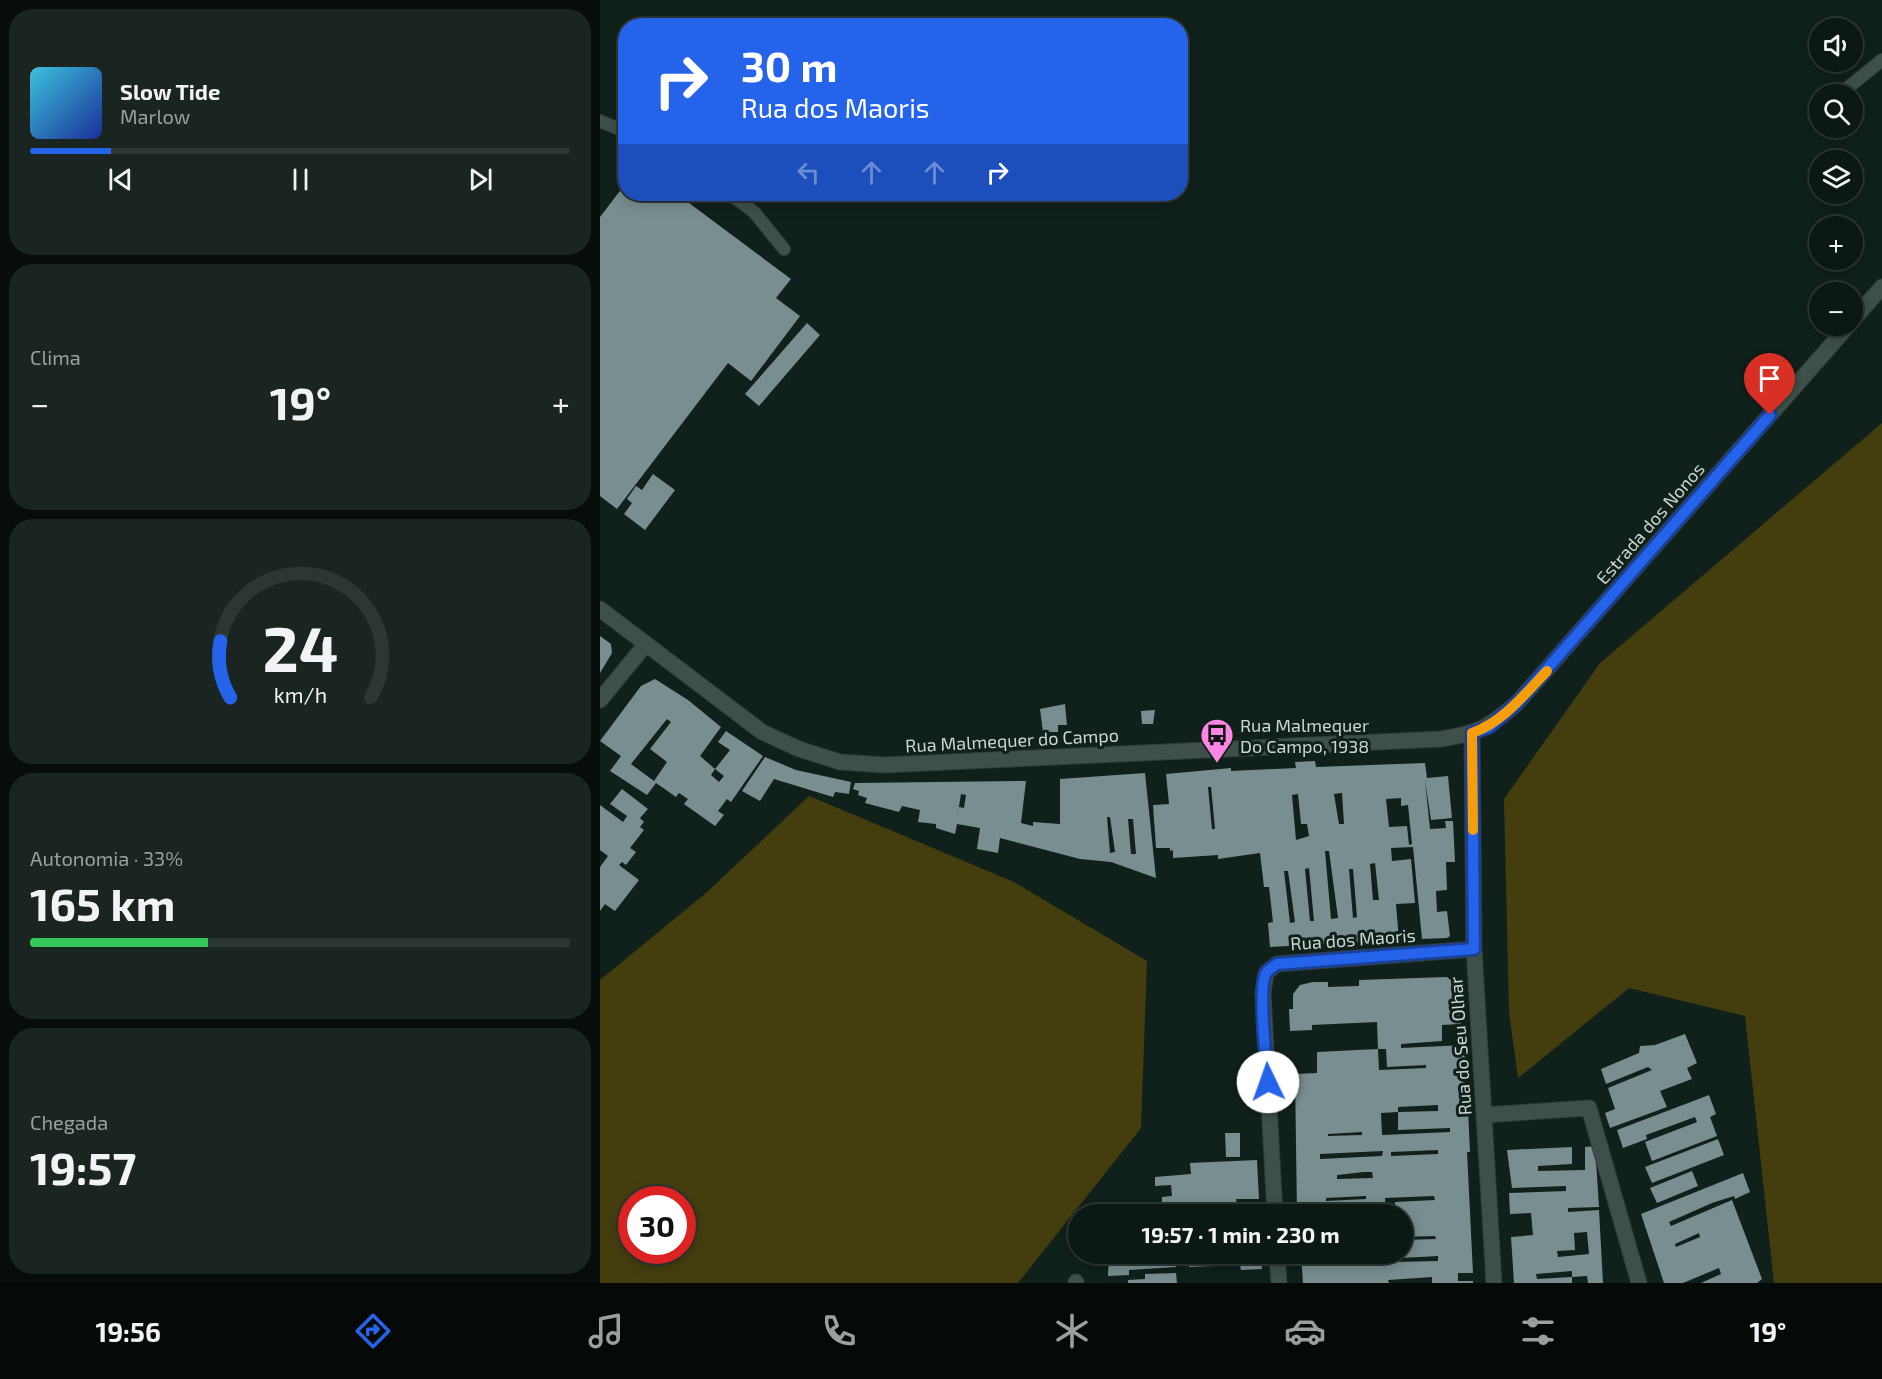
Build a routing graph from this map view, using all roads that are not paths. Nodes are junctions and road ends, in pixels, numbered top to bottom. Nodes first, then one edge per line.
1 (1882, 60) edge
2 (1852, 84) edge
3 (600, 120) edge
4 (618, 128) edge
5 (739, 201) edge
6 (784, 249) dead end
7 (1882, 287) edge
8 (1863, 309) edge
9 (1839, 336) edge
10 (600, 609) edge
11 (646, 644) junction
12 (600, 700) edge
13 (1472, 733) junction
14 (1474, 949) junction
15 (1484, 1115) junction
16 (1274, 1204) edge
17 (1278, 1264) edge
18 (1279, 1283) edge
19 (1494, 1283) edge
20 (1639, 1283) edge

1 - 2 lane
3 - 4 lane
5 - 6 lane
7 - 8 street
9 - 13 street, Estrada dos Nonos
10 - 11 street, Rua Malmequer do Campo
11 - 12 street
11 - 13 street, Rua Malmequer do Campo
13 - 14 street, Rua do Seu Olhar
14 - 15 street, Rua do Seu Olhar
14 - 16 street, Rua dos Maoris
15 - 19 street, Rua do Seu Olhar
15 - 20 street
17 - 18 street

